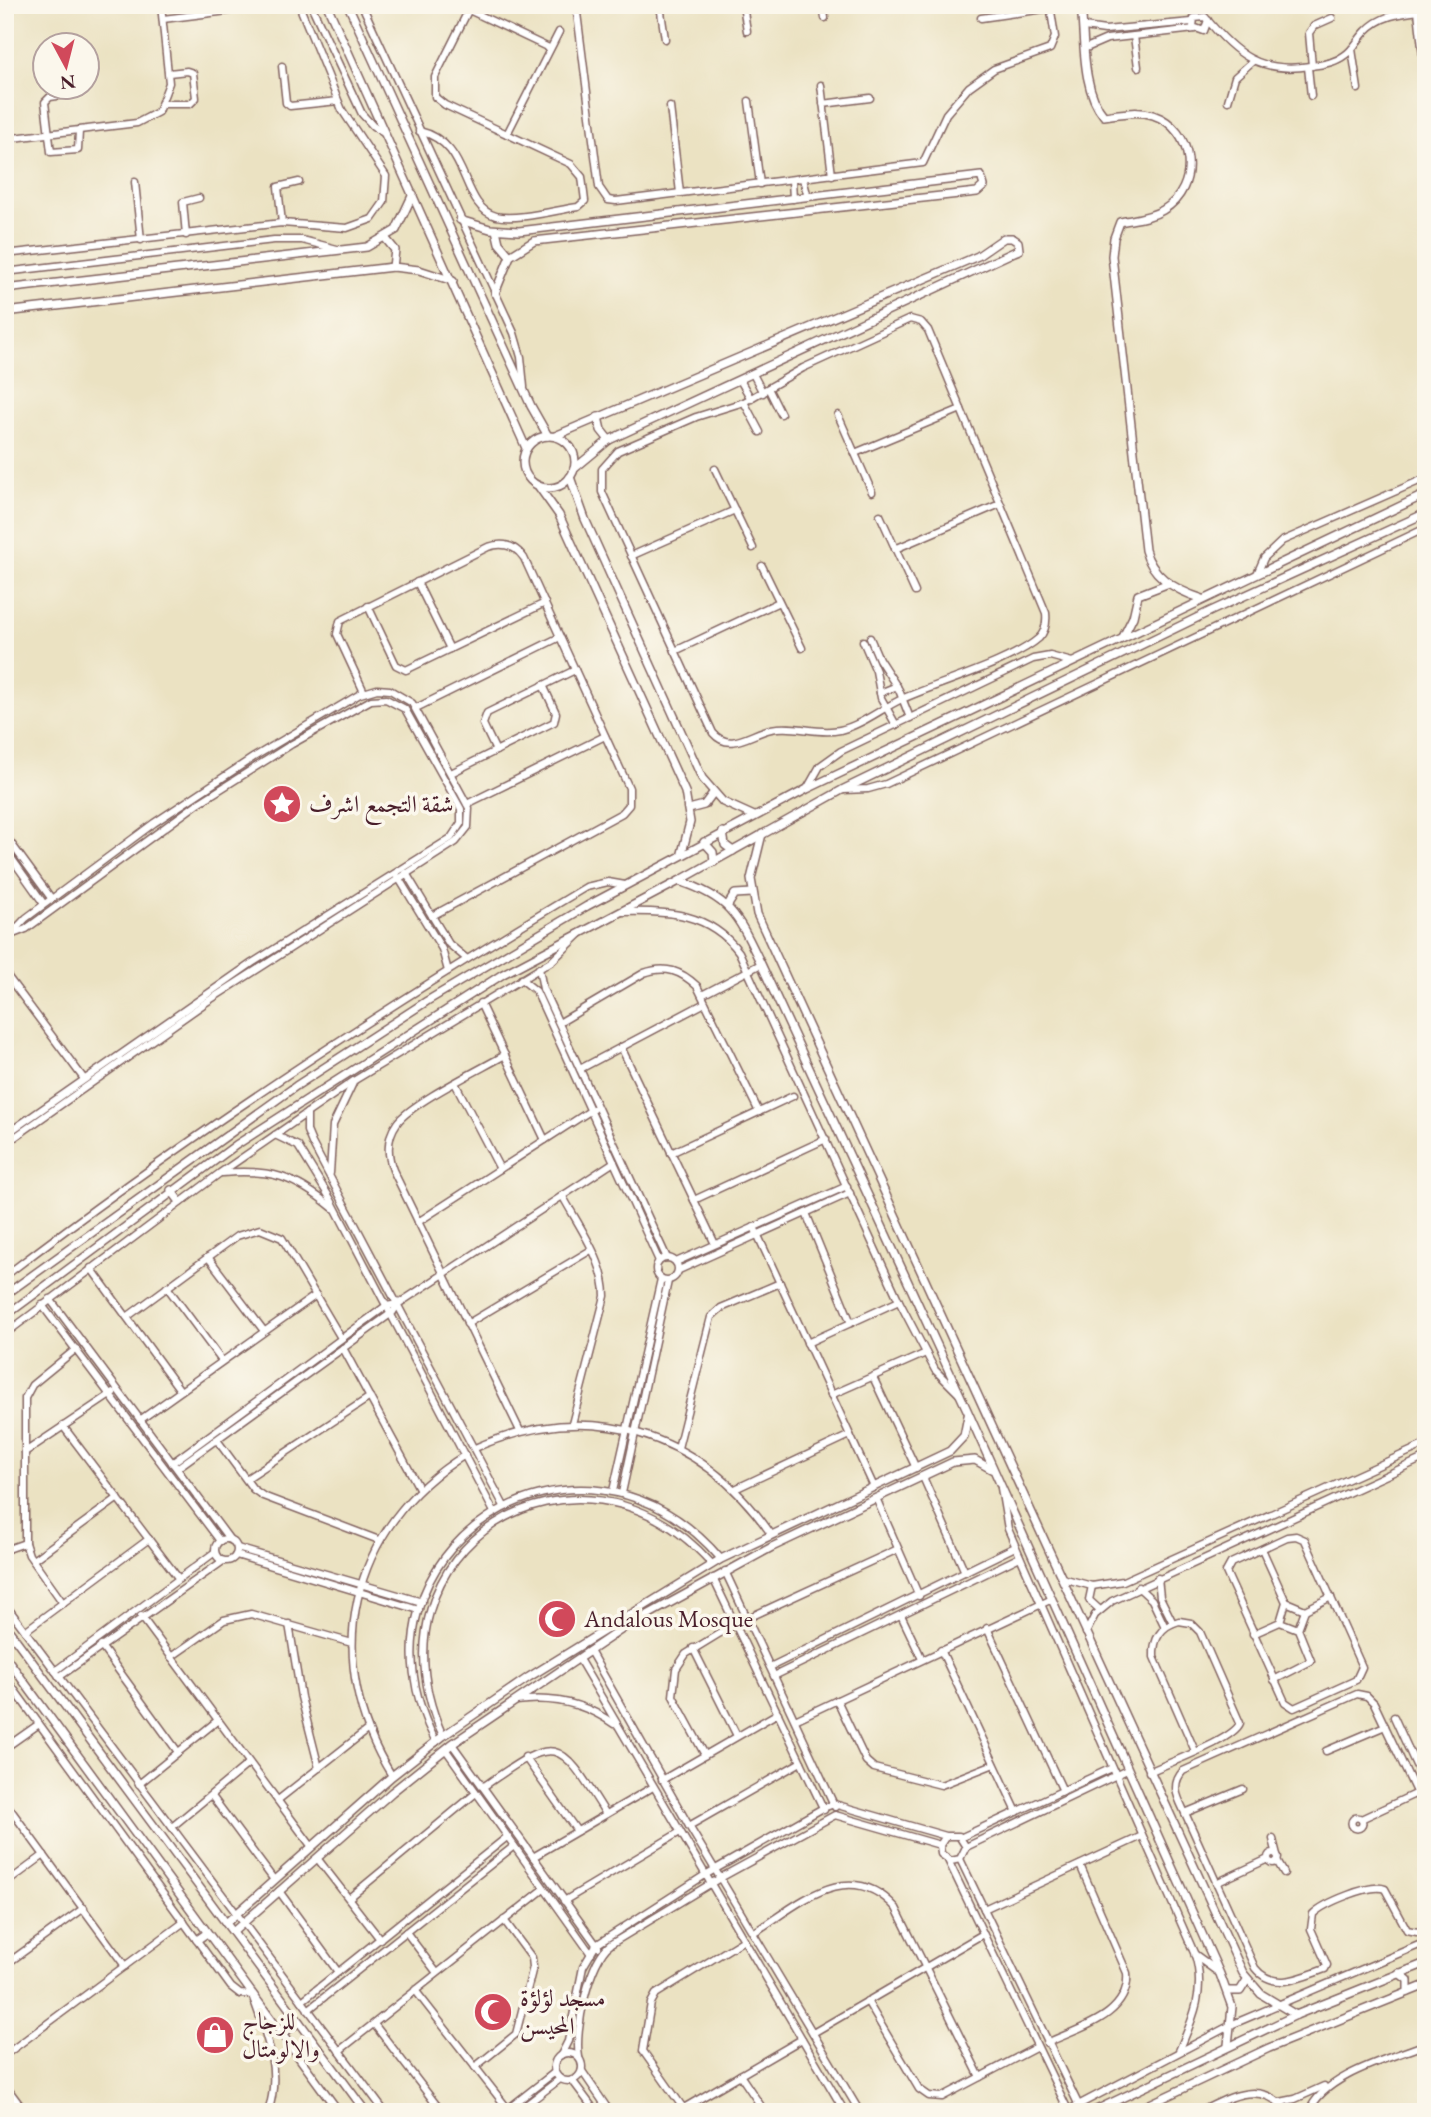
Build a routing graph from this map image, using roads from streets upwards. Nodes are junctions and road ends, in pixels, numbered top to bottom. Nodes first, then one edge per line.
1 (161, 5) edge
2 (276, 5) edge
3 (299, 5) edge
4 (311, 5) edge
5 (327, 5) edge
6 (348, 5) edge
7 (362, 5) edge
8 (576, 5) edge
9 (660, 5) edge
10 (743, 5) edge
11 (823, 5) edge
12 (1081, 5) edge
13 (1202, 5) edge
14 (1390, 5) edge
15 (1051, 6) edge
16 (470, 8) edge
17 (1422, 11) edge
18 (1391, 16) junction
19 (825, 18) dead end
20 (981, 18) dead end
21 (1205, 18) junction
22 (1332, 18) dead end
23 (163, 19) junction
24 (1084, 27) junction
25 (1196, 28) junction
26 (1112, 30) junction
27 (747, 31) dead end
28 (559, 32) dead end
29 (1221, 35) junction
30 (1134, 36) junction
31 (665, 39) dead end
32 (1112, 39) junction
33 (549, 48) junction
34 (1086, 48) junction
35 (1352, 49) junction
36 (1253, 61) junction
37 (282, 66) dead end
38 (1310, 66) junction
39 (1138, 67) dead end
40 (169, 73) junction
41 (1426, 84) edge
42 (821, 85) dead end
43 (1358, 89) dead end
44 (1311, 96) dead end
45 (870, 98) dead end
46 (338, 101) junction
47 (749, 101) dead end
48 (1228, 101) dead end
49 (46, 102) edge
50 (163, 104) junction
51 (824, 104) junction
52 (670, 107) dead end
53 (79, 131) junction
54 (418, 131) junction
55 (49, 134) junction
56 (387, 134) junction
57 (507, 134) junction
58 (5, 139) edge
59 (432, 161) junction
60 (422, 166) junction
61 (832, 175) junction
62 (803, 179) junction
63 (792, 180) junction
64 (135, 182) dead end
65 (299, 182) dead end
66 (760, 184) junction
67 (413, 193) junction
68 (680, 193) junction
69 (808, 197) junction
70 (199, 198) dead end
71 (793, 199) junction
72 (460, 220) junction
73 (282, 223) junction
74 (496, 230) junction
75 (186, 235) junction
76 (5, 237) edge
77 (386, 239) junction
78 (141, 240) junction
79 (343, 251) junction
80 (6, 254) edge
81 (510, 256) junction
82 (393, 267) junction
83 (5, 272) edge
84 (453, 281) junction
85 (5, 289) edge
86 (495, 293) junction
87 (5, 312) edge
88 (753, 374) junction
89 (740, 380) junction
90 (524, 389) junction
91 (766, 391) junction
92 (747, 400) junction
93 (961, 409) junction
94 (781, 414) dead end
95 (838, 415) dead end
96 (598, 417) junction
97 (760, 432) dead end
98 (551, 436) junction
99 (609, 440) junction
100 (526, 448) junction
101 (855, 453) junction
102 (574, 469) junction
103 (715, 469) dead end
104 (570, 477) junction
105 (1426, 478) edge
106 (540, 487) junction
107 (872, 492) dead end
108 (1426, 494) edge
109 (1000, 504) junction
110 (735, 510) junction
111 (1426, 513) edge
112 (880, 515) dead end
113 (1426, 528) edge
114 (754, 548) dead end
115 (895, 549) junction
116 (631, 556) junction
117 (762, 566) dead end
118 (1257, 574) junction
119 (417, 582) junction
120 (1169, 583) junction
121 (915, 592) dead end
122 (1203, 599) junction
123 (779, 602) junction
124 (545, 603) junction
125 (368, 606) junction
126 (560, 637) junction
127 (1123, 637) junction
128 (802, 648) dead end
129 (450, 649) junction
130 (675, 651) junction
131 (1072, 662) junction
132 (575, 670) junction
133 (543, 685) junction
134 (897, 686) junction
135 (364, 692) junction
136 (880, 693) junction
137 (902, 699) junction
138 (886, 707) junction
139 (416, 708) junction
140 (331, 711) junction
141 (910, 718) junction
142 (335, 719) junction
143 (896, 725) junction
144 (605, 736) junction
145 (496, 751) junction
146 (451, 773) junction
147 (807, 789) junction
148 (842, 790) junction
149 (713, 793) junction
150 (192, 797) junction
151 (197, 804) junction
152 (467, 804) junction
153 (689, 809) junction
154 (754, 816) junction
155 (723, 832) junction
156 (762, 834) junction
157 (5, 835) edge
158 (704, 842) junction
159 (5, 849) edge
160 (733, 851) junction
161 (682, 854) junction
162 (714, 862) junction
163 (406, 870) junction
164 (85, 872) junction
165 (398, 877) junction
166 (91, 879) junction
167 (679, 881) junction
168 (625, 886) junction
169 (752, 893) junction
170 (51, 898) junction
171 (44, 904) junction
172 (729, 905) junction
173 (622, 912) junction
174 (432, 916) junction
175 (439, 928) junction
176 (13, 933) junction
177 (432, 933) junction
178 (581, 933) junction
179 (5, 940) edge
180 (452, 948) junction
181 (444, 953) junction
182 (467, 959) junction
183 (761, 964) junction
184 (539, 968) junction
185 (749, 970) junction
186 (448, 971) junction
187 (5, 974) edge
188 (521, 979) junction
189 (702, 995) junction
190 (203, 1000) junction
191 (480, 1003) junction
192 (705, 1003) junction
193 (559, 1023) junction
194 (135, 1046) junction
195 (621, 1047) junction
196 (505, 1055) junction
197 (580, 1069) junction
198 (83, 1079) junction
199 (355, 1080) junction
200 (456, 1085) junction
201 (793, 1096) dead end
202 (598, 1106) junction
203 (590, 1111) junction
204 (759, 1112) junction
205 (307, 1113) junction
206 (10, 1135) edge
207 (275, 1135) junction
208 (826, 1139) junction
209 (545, 1140) junction
210 (5, 1144) edge
211 (671, 1153) junction
212 (614, 1162) junction
213 (500, 1169) junction
214 (220, 1173) junction
215 (330, 1175) junction
216 (847, 1186) junction
217 (171, 1190) junction
218 (850, 1193) junction
219 (562, 1195) junction
220 (694, 1200) junction
221 (180, 1202) junction
222 (336, 1210) junction
223 (892, 1210) junction
224 (806, 1213) junction
225 (877, 1217) junction
226 (107, 1219) junction
227 (418, 1222) junction
228 (754, 1227) junction
229 (92, 1230) junction
230 (116, 1231) junction
231 (758, 1235) junction
232 (101, 1242) junction
233 (715, 1244) junction
234 (591, 1250) junction
235 (208, 1257) junction
236 (667, 1258) junction
237 (659, 1261) junction
238 (676, 1262) junction
239 (91, 1268) junction
240 (679, 1270) junction
241 (444, 1275) junction
242 (5, 1276) edge
243 (665, 1280) junction
244 (780, 1283) junction
245 (167, 1287) junction
246 (5, 1295) edge
247 (316, 1295) junction
248 (50, 1299) junction
249 (899, 1301) junction
250 (398, 1304) junction
251 (42, 1305) junction
252 (386, 1306) junction
253 (390, 1314) junction
254 (5, 1316) edge
255 (127, 1317) junction
256 (851, 1323) junction
257 (467, 1324) junction
258 (264, 1331) junction
259 (5, 1334) edge
260 (341, 1338) junction
261 (807, 1343) junction
262 (343, 1348) junction
263 (76, 1349) junction
264 (926, 1353) junction
265 (222, 1361) junction
266 (873, 1377) junction
267 (117, 1390) junction
268 (180, 1391) junction
269 (960, 1394) junction
270 (110, 1395) junction
271 (831, 1395) junction
272 (370, 1397) junction
273 (968, 1412) junction
274 (140, 1420) junction
275 (572, 1424) junction
276 (64, 1426) junction
277 (227, 1428) junction
278 (626, 1430) junction
279 (520, 1431) junction
280 (635, 1432) junction
281 (850, 1436) junction
282 (217, 1440) junction
283 (1426, 1444) edge
284 (475, 1448) junction
285 (678, 1448) junction
286 (950, 1451) junction
287 (25, 1452) junction
288 (465, 1455) junction
289 (1426, 1457) edge
290 (957, 1461) junction
291 (174, 1466) junction
292 (916, 1468) junction
293 (993, 1471) junction
294 (923, 1477) junction
295 (246, 1479) junction
296 (874, 1487) junction
297 (419, 1488) junction
298 (1000, 1488) junction
299 (736, 1489) junction
300 (612, 1490) junction
301 (622, 1493) junction
302 (118, 1498) junction
303 (876, 1499) junction
304 (504, 1506) junction
305 (494, 1512) junction
306 (1255, 1534) junction
307 (768, 1535) junction
308 (149, 1539) junction
309 (380, 1540) junction
310 (220, 1541) junction
311 (230, 1541) junction
312 (25, 1543) junction
313 (752, 1543) junction
314 (772, 1547) junction
315 (1015, 1547) junction
316 (898, 1549) junction
317 (1262, 1549) junction
318 (5, 1550) edge
319 (215, 1552) junction
320 (236, 1552) junction
321 (758, 1554) junction
322 (1020, 1557) junction
323 (721, 1559) junction
324 (33, 1560) junction
325 (223, 1561) junction
326 (712, 1563) junction
327 (725, 1571) junction
328 (965, 1572) junction
329 (713, 1578) junction
330 (1062, 1578) junction
331 (1158, 1578) junction
332 (179, 1579) junction
333 (1092, 1586) junction
334 (1138, 1587) junction
335 (360, 1588) junction
336 (918, 1595) junction
337 (1331, 1597) junction
338 (1050, 1600) junction
339 (422, 1602) junction
340 (1286, 1602) junction
341 (63, 1603) junction
342 (5, 1604) edge
343 (1040, 1604) junction
344 (922, 1605) junction
345 (419, 1610) junction
346 (1100, 1610) junction
347 (1305, 1610) junction
348 (901, 1615) junction
349 (141, 1616) junction
350 (747, 1618) junction
351 (1280, 1622) junction
352 (1173, 1623) junction
353 (289, 1624) junction
354 (735, 1624) junction
355 (5, 1625) edge
356 (1165, 1627) junction
357 (987, 1628) junction
358 (1298, 1629) junction
359 (25, 1631) junction
360 (1085, 1634) junction
361 (1253, 1634) junction
362 (1069, 1641) junction
363 (352, 1643) junction
364 (100, 1646) junction
365 (693, 1648) junction
366 (940, 1650) junction
367 (590, 1651) junction
368 (5, 1656) edge
369 (171, 1657) junction
370 (579, 1659) junction
371 (922, 1659) junction
372 (598, 1665) junction
373 (770, 1667) junction
374 (587, 1672) junction
375 (57, 1674) junction
376 (774, 1676) junction
377 (5, 1677) edge
378 (1275, 1680) junction
379 (837, 1700) junction
380 (516, 1702) junction
381 (778, 1713) junction
382 (1394, 1717) dead end
383 (218, 1720) junction
384 (795, 1720) junction
385 (39, 1724) junction
386 (1385, 1726) junction
387 (618, 1727) junction
388 (367, 1730) junction
389 (443, 1736) junction
390 (737, 1736) junction
391 (436, 1742) junction
392 (452, 1744) junction
393 (5, 1748) edge
394 (446, 1750) junction
395 (1195, 1751) junction
396 (1326, 1751) dead end
397 (178, 1752) junction
398 (705, 1755) junction
399 (525, 1757) junction
400 (801, 1762) junction
401 (249, 1763) junction
402 (994, 1764) junction
403 (319, 1768) junction
404 (1112, 1768) junction
405 (1127, 1770) junction
406 (1149, 1772) junction
407 (393, 1776) junction
408 (1115, 1776) junction
409 (662, 1780) junction
410 (384, 1783) junction
411 (139, 1784) junction
412 (1425, 1784) edge
413 (483, 1787) junction
414 (653, 1787) junction
415 (1242, 1789) dead end
416 (1063, 1791) junction
417 (392, 1792) junction
418 (476, 1793) junction
419 (1416, 1793) junction
420 (211, 1795) junction
421 (278, 1800) junction
422 (5, 1802) edge
423 (834, 1804) junction
424 (823, 1808) junction
425 (1017, 1812) junction
426 (1185, 1813) junction
427 (606, 1814) junction
428 (1426, 1814) edge
429 (839, 1815) junction
430 (828, 1817) junction
431 (1361, 1819) dead end
432 (689, 1826) junction
433 (172, 1828) junction
434 (577, 1831) junction
435 (680, 1832) junction
436 (946, 1836) junction
437 (1142, 1836) junction
438 (507, 1837) junction
439 (962, 1837) junction
440 (1273, 1839) dead end
441 (940, 1845) junction
442 (513, 1846) junction
443 (312, 1847) junction
444 (966, 1847) junction
445 (44, 1855) junction
446 (533, 1857) junction
447 (317, 1858) junction
448 (960, 1858) junction
449 (1277, 1858) junction
450 (948, 1860) junction
451 (1080, 1865) junction
452 (716, 1869) junction
453 (1284, 1873) dead end
454 (705, 1875) junction
455 (720, 1878) junction
456 (274, 1880) junction
457 (1216, 1882) junction
458 (711, 1883) junction
459 (5, 1884) edge
460 (544, 1889) junction
461 (1202, 1889) junction
462 (279, 1892) junction
463 (349, 1898) junction
464 (564, 1901) junction
465 (83, 1908) junction
466 (984, 1909) junction
467 (236, 1914) junction
468 (504, 1920) junction
469 (184, 1922) junction
470 (226, 1923) junction
471 (243, 1923) junction
472 (1426, 1928) edge
473 (233, 1932) junction
474 (405, 1932) junction
475 (207, 1933) junction
476 (753, 1933) junction
477 (983, 1934) junction
478 (380, 1939) junction
479 (197, 1940) junction
480 (744, 1940) junction
481 (1426, 1942) edge
482 (599, 1948) junction
483 (590, 1953) junction
484 (1195, 1955) junction
485 (595, 1961) junction
486 (1426, 1963) edge
487 (5, 1965) edge
488 (125, 1965) junction
489 (926, 1967) junction
490 (338, 1972) junction
491 (437, 1973) junction
492 (1220, 1973) junction
493 (1399, 1973) junction
494 (1426, 1975) edge
495 (1247, 1980) junction
496 (1426, 1985) edge
497 (415, 1990) junction
498 (1227, 1992) junction
499 (1408, 1992) junction
500 (252, 1995) junction
501 (302, 2001) junction
502 (867, 2001) junction
503 (1277, 2003) junction
504 (308, 2010) junction
505 (1296, 2015) junction
506 (299, 2022) junction
507 (373, 2024) junction
508 (1233, 2024) junction
509 (813, 2033) junction
510 (281, 2034) junction
511 (802, 2039) junction
512 (1047, 2043) junction
513 (1426, 2043) edge
514 (1228, 2045) junction
515 (1037, 2047) junction
516 (339, 2051) junction
517 (1179, 2051) junction
518 (5, 2055) edge
519 (561, 2055) junction
520 (579, 2057) junction
521 (475, 2067) junction
522 (582, 2071) junction
523 (558, 2075) junction
524 (740, 2075) junction
525 (981, 2077) junction
526 (572, 2080) junction
527 (1332, 2083) junction
528 (5, 2085) edge
529 (1301, 2097) junction
530 (1280, 2102) junction
531 (1079, 2104) junction
532 (1311, 2108) edge
533 (506, 2110) edge
534 (682, 2110) edge
535 (1067, 2111) edge
536 (25, 2112) edge
537 (268, 2112) edge
538 (340, 2112) edge
539 (366, 2112) edge
540 (385, 2112) edge
541 (442, 2112) edge
542 (517, 2112) edge
543 (596, 2112) edge
544 (610, 2112) edge
545 (765, 2112) edge
546 (845, 2112) edge
547 (860, 2112) edge
548 (1082, 2112) edge
549 (1092, 2112) edge
550 (1133, 2112) edge
551 (1200, 2112) edge
552 (1288, 2112) edge

1 - 23 street
2 - 23 street
3 - 46 street
4 - 56 street
5 - 56 street
6 - 60 street
7 - 54 street
8 - 68 street
9 - 31 street
10 - 27 street
11 - 19 street
12 - 24 street
13 - 21 street
14 - 18 street
15 - 20 street
15 - 61 street
16 - 33 street
16 - 57 street
17 - 18 street
17 - 41 street
18 - 35 street
21 - 25 street
21 - 25 street
21 - 29 street
22 - 38 street
23 - 40 street
24 - 26 street
24 - 34 street
25 - 26 street
25 - 29 street
25 - 30 street
26 - 32 street
28 - 33 street
29 - 36 street
30 - 32 street
30 - 39 street
32 - 34 street
33 - 57 street
34 - 120 street
35 - 38 street
35 - 43 street
36 - 38 street
36 - 48 street
37 - 46 street
38 - 44 street
40 - 50 street
40 - 50 street
42 - 51 street
45 - 51 street
46 - 73 street
47 - 66 street
49 - 55 street
50 - 53 street
51 - 61 street
52 - 68 street
53 - 55 street
53 - 55 street
54 - 57 street
54 - 59 street
55 - 58 street
56 - 67 street
59 - 60 street
59 - 72 street
60 - 90 street
61 - 62 street
62 - 63 street
62 - 69 street
63 - 66 street
63 - 71 street
64 - 78 street
65 - 73 street
66 - 68 street
67 - 77 street
67 - 84 street
69 - 71 street
69 - 81 street
70 - 75 street
71 - 74 street
72 - 74 street
72 - 86 street
73 - 75 street
74 - 81 street
75 - 78 street
76 - 80 street
77 - 79 street
77 - 82 street
78 - 80 street
79 - 83 street
79 - 85 street
81 - 86 street
82 - 84 street
82 - 87 street
84 - 100 street
86 - 90 street
88 - 89 street
88 - 91 street
88 - 96 street
89 - 92 street
89 - 99 street
90 - 98 street
91 - 92 street
91 - 93 street
91 - 94 street
92 - 97 street
92 - 116 street
93 - 101 street
93 - 109 street
95 - 101 street
96 - 98 street
96 - 99 street
98 - 100 street
98 - 102 street
99 - 102 street
100 - 106 street
101 - 107 street
102 - 104 street
103 - 110 street
104 - 106 street
104 - 149 street
105 - 118 street
106 - 153 street
108 - 118 street
109 - 115 street
109 - 137 street
110 - 114 street
110 - 116 street
111 - 148 street
112 - 115 street
113 - 148 street
115 - 121 street
116 - 130 street
117 - 123 street
118 - 122 street
119 - 124 street
119 - 125 street
119 - 129 street
120 - 122 street
120 - 127 street
122 - 127 street
123 - 128 street
123 - 130 street
124 - 126 street
124 - 129 street
125 - 129 street
125 - 135 street
126 - 132 street
126 - 139 street
127 - 131 street
130 - 138 street
131 - 141 street
131 - 147 street
132 - 133 street
132 - 144 street
133 - 145 street
133 - 145 street
134 - 136 street
134 - 136 street
134 - 137 street
135 - 139 street
135 - 140 street
136 - 138 street
137 - 138 street
137 - 141 street
138 - 143 street
139 - 146 street
140 - 142 street
140 - 150 street
141 - 143 street
142 - 151 street
142 - 163 street
143 - 147 street
144 - 152 street
144 - 174 street
145 - 146 street
146 - 152 street
147 - 154 street
148 - 156 street
149 - 153 street
149 - 154 street
150 - 151 street
150 - 164 street
151 - 166 street
152 - 163 street
153 - 161 street
154 - 155 street
155 - 158 street
155 - 160 street
156 - 160 street
156 - 169 street
157 - 170 street
158 - 161 street
158 - 162 street
159 - 171 street
160 - 162 street
161 - 168 street
162 - 167 street
163 - 165 street
163 - 174 street
163 - 190 street
164 - 166 street
164 - 170 street
165 - 177 street
165 - 190 street
166 - 176 street
167 - 172 street
167 - 173 street
168 - 182 street
168 - 226 street
169 - 172 street
169 - 223 street
170 - 171 street
171 - 176 street
172 - 183 street
173 - 178 street
173 - 185 street
174 - 175 street
175 - 177 street
175 - 180 street
176 - 179 street
177 - 181 street
178 - 184 street
178 - 217 street
180 - 181 street
180 - 182 street
181 - 186 street
182 - 186 street
183 - 185 street
183 - 225 street
184 - 188 street
184 - 193 street
185 - 189 street
185 - 208 street
186 - 242 street
187 - 198 street
188 - 191 street
188 - 203 street
189 - 192 street
189 - 193 street
190 - 194 street
191 - 196 street
191 - 199 street
192 - 195 street
192 - 204 street
193 - 197 street
194 - 198 street
194 - 206 street
195 - 197 street
195 - 211 street
196 - 200 street
196 - 209 street
197 - 202 street
198 - 206 street
199 - 205 street
199 - 215 street
200 - 213 street
200 - 227 street
201 - 204 street
202 - 203 street
202 - 236 street
203 - 209 street
203 - 212 street
204 - 211 street
205 - 207 street
205 - 215 street
206 - 210 street
207 - 214 street
207 - 222 street
208 - 216 street
208 - 220 street
209 - 213 street
211 - 220 street
212 - 219 street
212 - 237 street
213 - 227 street
214 - 221 street
214 - 222 street
215 - 250 street
216 - 218 street
216 - 228 street
217 - 221 street
217 - 230 street
218 - 224 street
218 - 249 street
219 - 234 street
219 - 241 street
220 - 233 street
221 - 239 street
222 - 252 street
223 - 225 street
223 - 330 street
224 - 231 street
224 - 256 street
225 - 269 street
226 - 229 street
226 - 230 street
227 - 241 street
228 - 231 street
228 - 233 street
229 - 232 street
229 - 246 street
230 - 232 street
231 - 240 street
231 - 244 street
232 - 254 street
233 - 238 street
234 - 257 street
234 - 275 street
235 - 245 street
235 - 247 street
235 - 258 street
236 - 237 street
236 - 238 street
237 - 243 street
238 - 240 street
239 - 248 street
239 - 255 street
240 - 243 street
241 - 250 street
241 - 257 street
243 - 278 street
243 - 280 street
244 - 261 street
244 - 285 street
245 - 255 street
245 - 265 street
247 - 258 street
247 - 260 street
248 - 251 street
248 - 267 street
249 - 256 street
249 - 264 street
250 - 252 street
250 - 253 street
250 - 284 street
251 - 259 street
251 - 263 street
252 - 253 street
252 - 260 street
253 - 262 street
253 - 288 street
255 - 268 street
256 - 261 street
257 - 279 street
258 - 265 street
260 - 277 street
261 - 271 street
262 - 272 street
262 - 277 street
263 - 270 street
263 - 287 street
264 - 266 street
264 - 269 street
265 - 268 street
266 - 271 street
266 - 292 street
267 - 270 street
267 - 274 street
268 - 274 street
269 - 273 street
270 - 276 street
270 - 310 street
271 - 281 street
272 - 295 street
272 - 297 street
273 - 286 street
273 - 293 street
274 - 291 street
275 - 278 street
275 - 279 street
276 - 287 street
276 - 302 street
277 - 282 street
277 - 291 street
278 - 280 street
278 - 300 street
279 - 284 street
280 - 285 street
280 - 301 street
281 - 296 street
281 - 299 street
282 - 291 street
282 - 295 street
283 - 333 street
284 - 304 street
285 - 299 street
286 - 290 street
286 - 292 street
287 - 312 street
288 - 297 street
288 - 305 street
289 - 306 street
290 - 293 street
290 - 294 street
291 - 311 street
292 - 296 street
293 - 298 street
294 - 303 street
294 - 328 street
295 - 309 street
296 - 307 street
297 - 309 street
298 - 315 street
298 - 338 street
299 - 307 street
300 - 301 street
300 - 304 street
301 - 323 street
302 - 308 street
302 - 324 street
303 - 314 street
303 - 316 street
304 - 305 street
305 - 339 street
306 - 317 street
306 - 331 street
307 - 313 street
307 - 314 street
308 - 332 street
308 - 341 street
309 - 335 street
310 - 311 street
310 - 319 street
311 - 320 street
312 - 318 street
312 - 324 street
313 - 321 street
313 - 323 street
314 - 321 street
315 - 322 street
315 - 328 street
316 - 336 street
316 - 350 street
317 - 337 street
317 - 340 street
317 - 361 street
319 - 325 street
319 - 332 street
320 - 325 street
320 - 335 street
321 - 327 street
322 - 343 street
322 - 344 street
323 - 326 street
324 - 341 street
325 - 349 street
326 - 389 street
326 - 389 street
327 - 329 street
327 - 350 street
328 - 336 street
329 - 354 street
329 - 367 street
330 - 333 street
330 - 360 street
331 - 334 street
331 - 352 street
332 - 375 street
333 - 346 street
334 - 346 street
334 - 356 street
335 - 339 street
335 - 345 street
335 - 363 street
336 - 344 street
336 - 373 street
337 - 347 street
337 - 378 street
338 - 343 street
338 - 362 street
339 - 345 street
340 - 347 street
340 - 351 street
341 - 359 street
342 - 359 street
343 - 357 street
343 - 404 street
344 - 348 street
345 - 391 street
346 - 360 street
347 - 358 street
348 - 371 street
348 - 376 street
349 - 364 street
349 - 369 street
350 - 354 street
350 - 373 street
351 - 358 street
351 - 361 street
352 - 356 street
352 - 395 street
353 - 363 street
353 - 369 street
353 - 403 street
354 - 365 street
354 - 381 street
355 - 470 street
356 - 395 street
357 - 366 street
357 - 416 street
358 - 378 street
359 - 375 street
360 - 362 street
360 - 406 street
361 - 378 street
362 - 405 street
363 - 388 street
364 - 375 street
364 - 397 street
365 - 390 street
365 - 398 street
366 - 371 street
366 - 402 street
367 - 370 street
367 - 372 street
368 - 475 street
369 - 383 street
370 - 374 street
370 - 380 street
371 - 379 street
372 - 374 street
372 - 409 street
373 - 376 street
374 - 387 street
375 - 411 street
376 - 384 street
377 - 385 street
379 - 384 street
379 - 402 street
380 - 387 street
380 - 392 street
381 - 390 street
381 - 400 street
382 - 412 street
383 - 397 street
383 - 401 street
384 - 423 street
385 - 393 street
385 - 469 street
386 - 396 street
386 - 419 street
386 - 426 street
387 - 414 street
388 - 403 street
388 - 407 street
389 - 391 street
390 - 398 street
391 - 407 street
392 - 394 street
392 - 413 street
394 - 417 street
394 - 418 street
395 - 406 street
397 - 411 street
398 - 409 street
399 - 413 street
399 - 427 street
399 - 434 street
400 - 424 street
400 - 432 street
401 - 420 street
401 - 421 street
402 - 425 street
403 - 421 street
404 - 408 street
404 - 416 street
405 - 408 street
405 - 492 street
406 - 461 street
407 - 410 street
408 - 437 street
408 - 444 street
409 - 432 street
410 - 417 street
410 - 443 street
411 - 433 street
413 - 446 street
414 - 427 street
414 - 435 street
415 - 426 street
416 - 425 street
417 - 447 street
418 - 438 street
418 - 463 street
419 - 428 street
419 - 431 street
420 - 433 street
420 - 456 street
421 - 443 street
422 - 445 street
423 - 424 street
423 - 429 street
423 - 436 street
424 - 430 street
424 - 452 street
425 - 439 street
426 - 457 street
427 - 434 street
429 - 430 street
429 - 441 street
430 - 455 street
432 - 452 street
433 - 467 street
434 - 446 street
435 - 454 street
435 - 464 street
436 - 439 street
436 - 441 street
437 - 451 street
437 - 484 street
438 - 442 street
438 - 478 street
439 - 444 street
440 - 449 street
441 - 450 street
442 - 460 street
442 - 474 street
443 - 456 street
444 - 448 street
445 - 459 street
445 - 465 street
446 - 464 street
447 - 462 street
447 - 463 street
448 - 450 street
448 - 466 street
449 - 453 street
449 - 457 street
450 - 477 street
451 - 466 street
451 - 512 street
452 - 454 street
452 - 455 street
454 - 458 street
454 - 482 street
455 - 458 street
455 - 476 street
456 - 467 street
457 - 461 street
457 - 472 street
458 - 480 street
458 - 482 street
460 - 468 street
460 - 483 street
461 - 495 street
462 - 471 street
462 - 490 street
463 - 478 street
464 - 482 street
465 - 487 street
465 - 488 street
466 - 512 street
467 - 470 street
467 - 471 street
468 - 491 street
468 - 521 street
469 - 479 street
469 - 488 street
470 - 473 street
471 - 473 street
471 - 501 street
473 - 506 street
474 - 491 street
474 - 504 street
475 - 479 street
475 - 500 street
476 - 489 street
476 - 509 street
477 - 489 street
477 - 515 street
478 - 490 street
479 - 500 street
480 - 511 street
480 - 534 street
481 - 503 street
482 - 483 street
482 - 485 street
483 - 485 street
483 - 519 street
484 - 492 street
484 - 517 street
485 - 520 street
486 - 493 street
486 - 494 street
488 - 518 street
489 - 502 street
489 - 525 street
490 - 501 street
491 - 497 street
492 - 498 street
493 - 499 street
493 - 505 street
495 - 498 street
495 - 503 street
496 - 499 street
497 - 507 street
497 - 521 street
498 - 508 street
499 - 550 street
500 - 510 street
500 - 537 street
501 - 504 street
502 - 509 street
502 - 525 street
503 - 505 street
503 - 508 street
504 - 516 street
505 - 514 street
506 - 510 street
506 - 539 street
507 - 516 street
507 - 541 street
508 - 514 street
508 - 517 street
509 - 547 street
510 - 538 street
511 - 524 street
511 - 546 street
512 - 531 street
513 - 527 street
514 - 549 street
515 - 525 street
515 - 535 street
516 - 540 street
517 - 531 street
519 - 520 street
519 - 523 street
520 - 522 street
521 - 533 street
522 - 526 street
522 - 544 street
523 - 526 street
523 - 533 street
523 - 542 street
524 - 534 street
524 - 545 street
526 - 543 street
527 - 529 street
527 - 532 street
528 - 536 street
529 - 530 street
529 - 532 street
530 - 551 street
530 - 552 street
531 - 535 street
531 - 548 street

